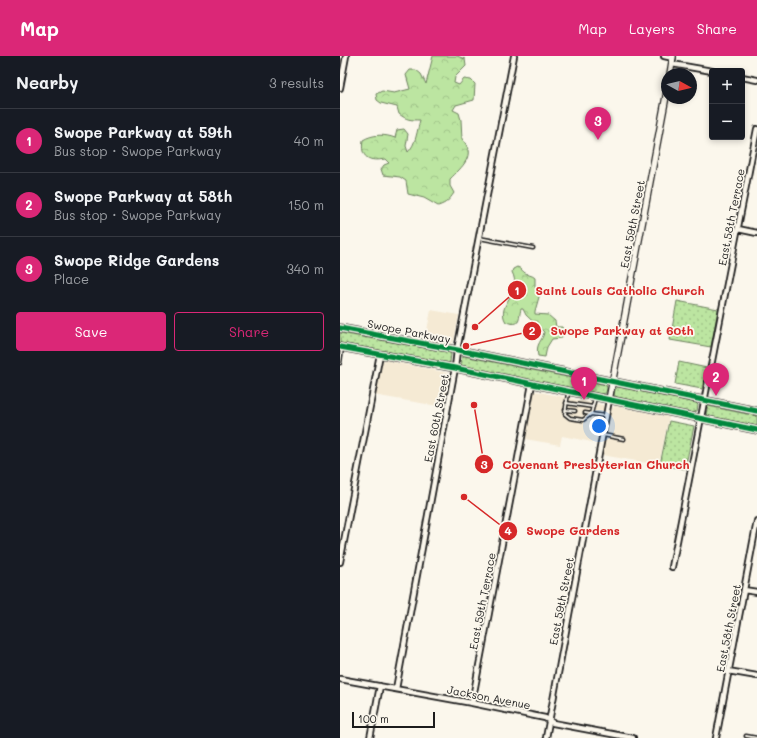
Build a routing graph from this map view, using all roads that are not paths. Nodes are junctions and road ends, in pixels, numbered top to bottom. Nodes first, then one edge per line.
1 (346, 56) edge
2 (514, 56) edge
3 (664, 56) edge
4 (673, 59) edge
5 (709, 70) edge
6 (745, 78) edge
7 (757, 80) edge
8 (340, 88) edge
9 (665, 104) edge
10 (757, 129) edge
11 (754, 157) edge
12 (738, 229) junction
13 (757, 233) edge
14 (479, 238) junction
15 (533, 248) dead end
16 (340, 328) edge
17 (341, 347) edge
18 (457, 350) junction
19 (380, 354) junction
20 (340, 363) edge
21 (455, 368) junction
22 (612, 382) junction
23 (532, 384) junction
24 (568, 391) junction
25 (595, 397) junction
26 (609, 400) junction
27 (705, 400) junction
28 (566, 403) junction
29 (593, 407) junction
30 (565, 410) junction
31 (575, 411) dead end
32 (757, 411) edge
33 (584, 413) dead end
34 (591, 414) junction
35 (606, 416) junction
36 (701, 418) junction
37 (757, 430) edge
38 (602, 435) junction
39 (624, 439) dead end
40 (757, 521) edge
41 (340, 562) edge
42 (672, 567) dead end
43 (744, 590) junction
44 (757, 592) edge
45 (728, 671) junction
46 (757, 676) edge
47 (340, 679) edge
48 (380, 686) junction
49 (396, 689) junction
50 (472, 703) junction
51 (549, 720) junction
52 (746, 736) dead end
53 (370, 738) edge
54 (546, 738) edge
55 (633, 738) edge
56 (716, 738) edge
57 (757, 738) edge

1 - 8 street
2 - 14 street, East 60th Street
3 - 4 street
4 - 5 street
6 - 7 street
9 - 22 street, East 59th Street
10 - 11 street, East 58th Terrace
11 - 12 street, East 58th Terrace
12 - 13 street
12 - 27 street, East 58th Terrace
14 - 15 lane
14 - 18 street, East 60th Street
16 - 18 main road, Swope Parkway
17 - 19 main road
17 - 20 lane
18 - 21 street, East 60th Street
18 - 22 main road, Swope Parkway
19 - 21 main road
19 - 41 street
21 - 23 main road
21 - 49 street, East 60th Street
22 - 26 street, East 59th Street
22 - 27 main road, Swope Parkway
23 - 24 main road
23 - 50 street, East 59th Terrace
24 - 25 main road
24 - 28 lane
25 - 26 main road
25 - 29 lane
26 - 35 street, East 59th Street
26 - 36 main road
27 - 32 main road, Swope Parkway
27 - 36 street, East 58th Terrace
28 - 29 lane
28 - 30 lane
29 - 34 lane
30 - 31 lane
30 - 34 lane
33 - 34 lane
34 - 35 lane
35 - 38 street, East 59th Street
36 - 37 main road
36 - 42 street, East 58th Terrace
38 - 39 lane
38 - 51 street, East 59th Street
40 - 43 street, East 58th Street
43 - 44 street
43 - 45 street, East 58th Street
45 - 46 street
45 - 56 street, East 58th Street
47 - 48 street, Jackson Avenue
48 - 49 street, Jackson Avenue
48 - 53 street
49 - 50 street, Jackson Avenue
50 - 51 street, Jackson Avenue
51 - 54 street, East 59th Street
51 - 55 street, Jackson Avenue
52 - 57 lane

